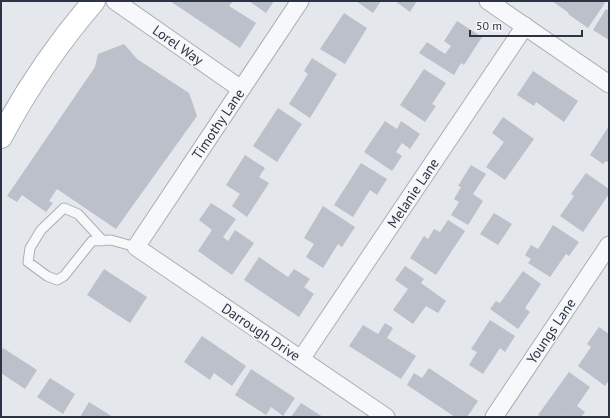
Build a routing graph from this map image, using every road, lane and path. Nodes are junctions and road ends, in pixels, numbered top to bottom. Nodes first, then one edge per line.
1 (94, 1) edge
2 (115, 1) edge
3 (300, 1) edge
4 (488, 1) edge
5 (525, 26) junction
6 (609, 84) edge
7 (241, 89) junction
8 (3, 126) edge
9 (103, 241) junction
10 (609, 245) edge
11 (136, 247) junction
12 (301, 359) junction
13 (386, 417) edge
14 (494, 417) edge

1 - 8 main road
2 - 7 street, Lorel Way
3 - 7 street, Timothy Lane
4 - 5 street
5 - 6 street
5 - 12 street, Melanie Lane
7 - 11 street, Timothy Lane
9 - 9 lane
9 - 11 lane
10 - 14 street, Youngs Lane
11 - 12 street, Darrough Drive
12 - 13 street, Darrough Drive

